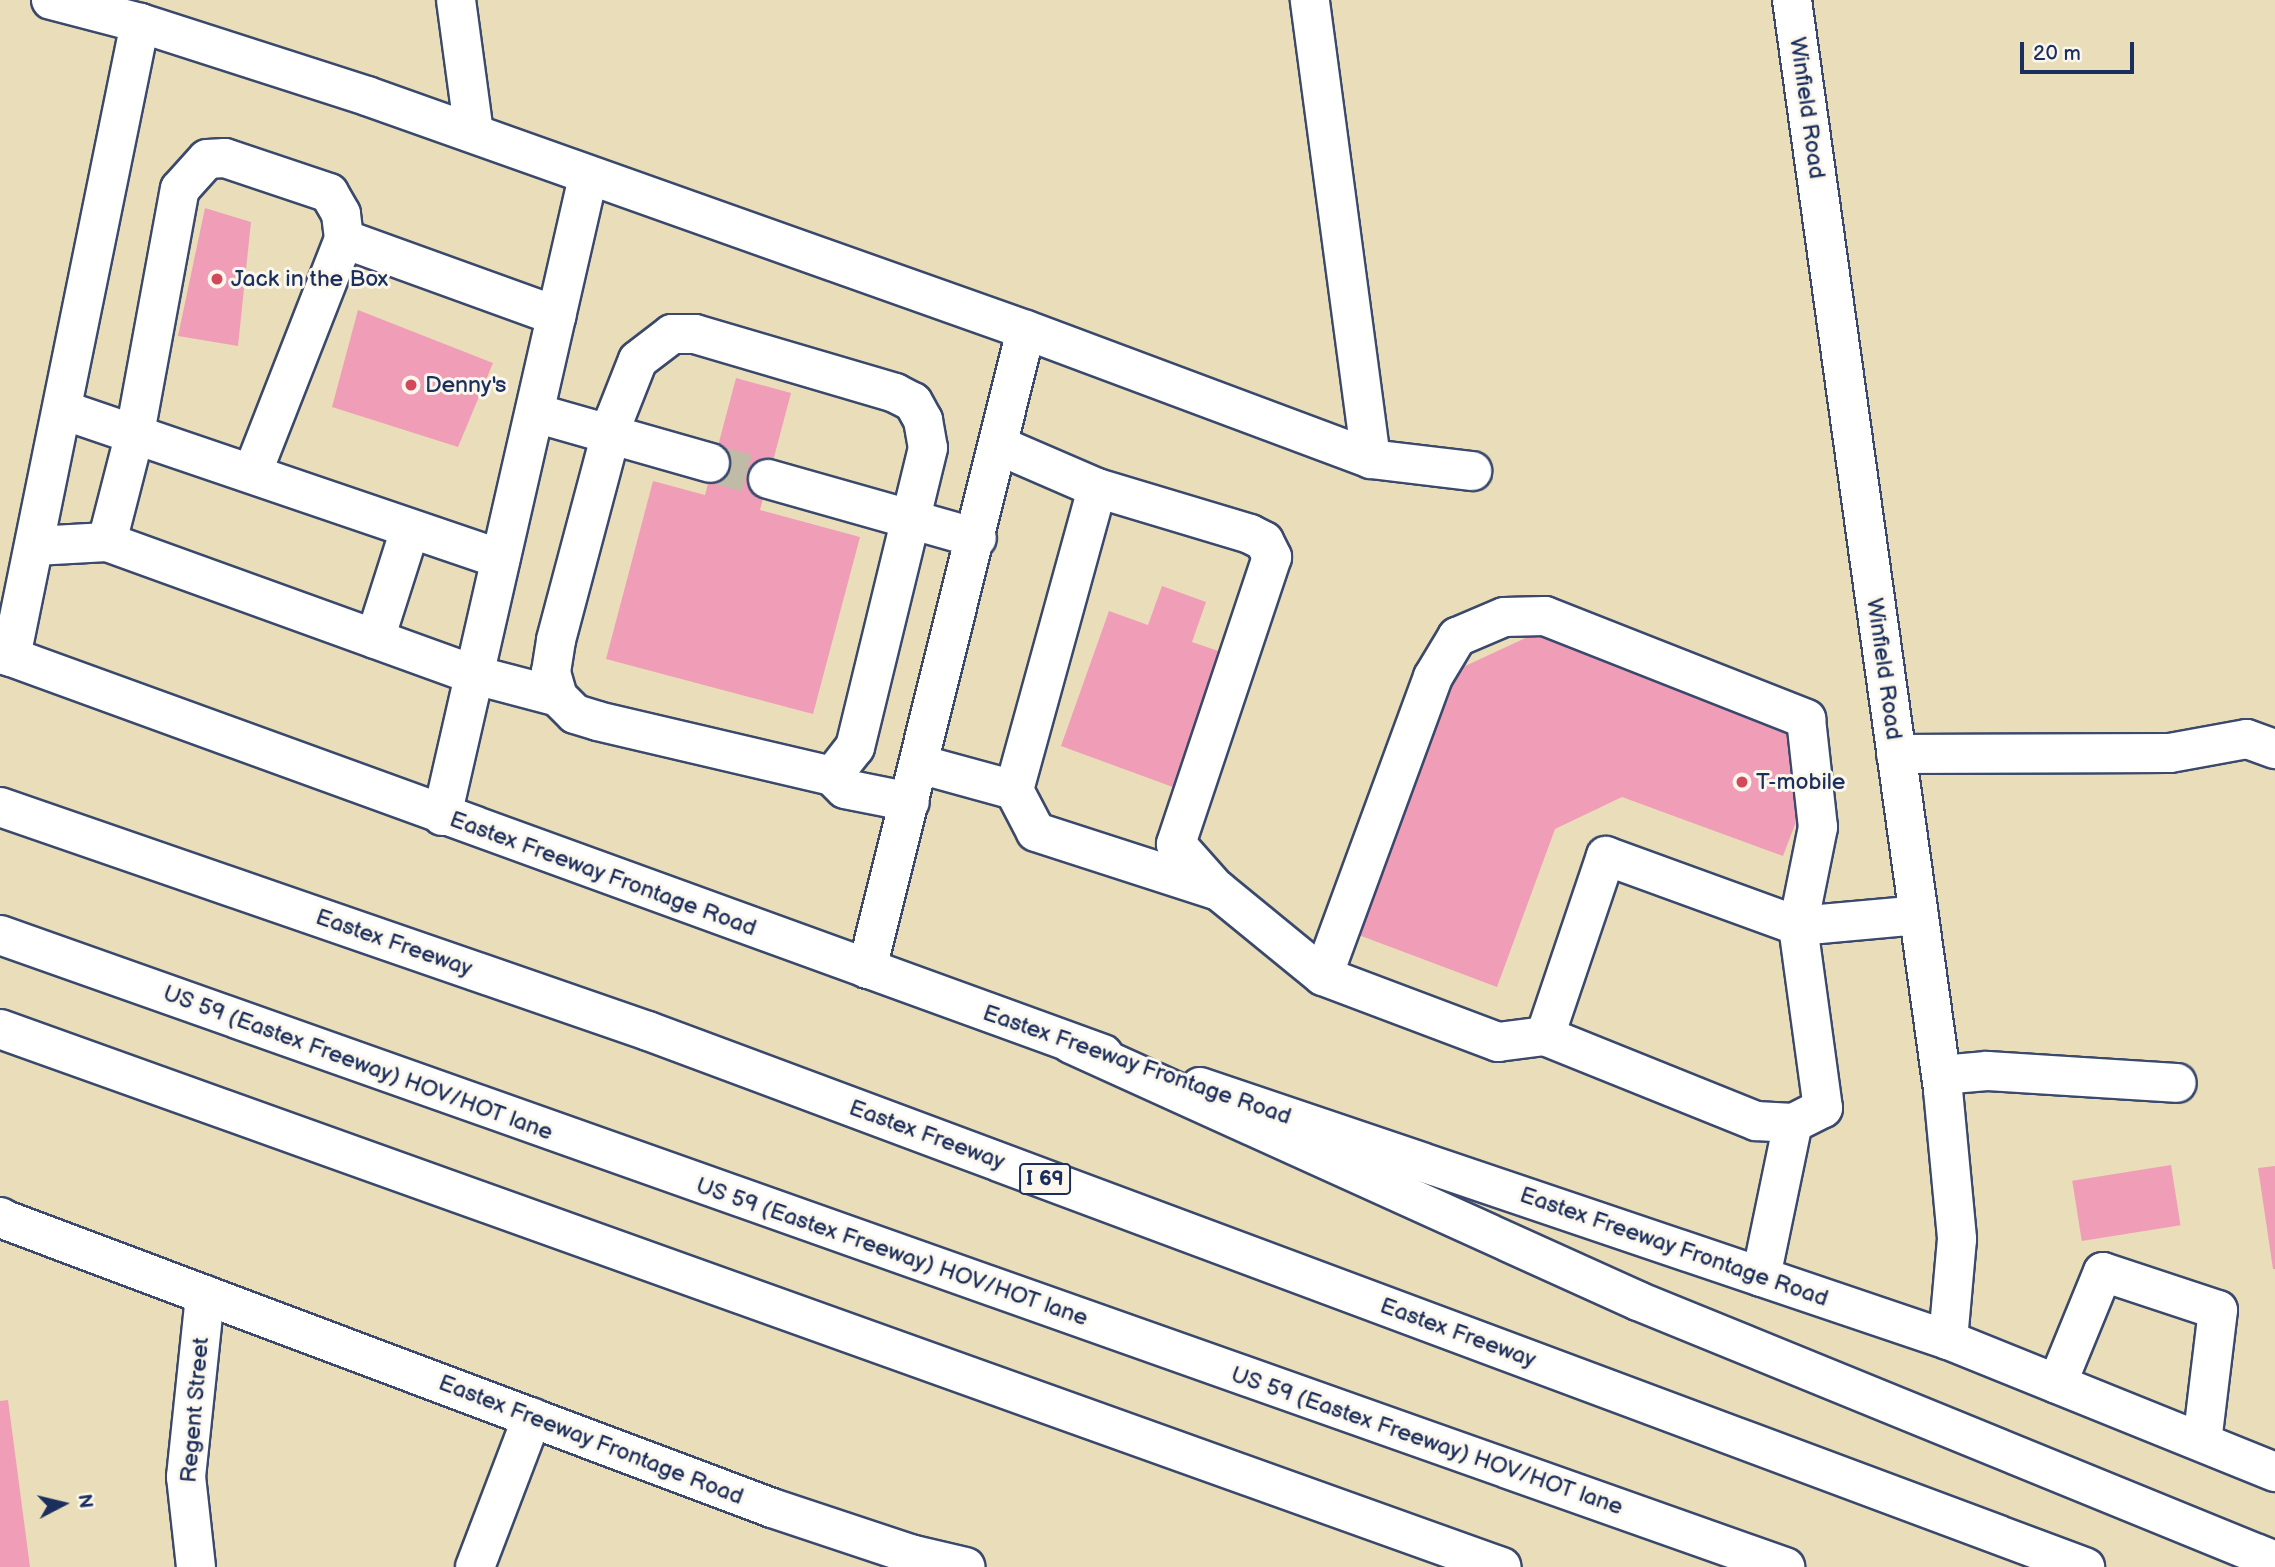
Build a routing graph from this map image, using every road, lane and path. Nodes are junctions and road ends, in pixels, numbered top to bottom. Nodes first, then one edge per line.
1 (51, 0) edge
2 (456, 0) edge
3 (1310, 0) edge
4 (1792, 0) edge
5 (140, 23) junction
6 (474, 133) junction
7 (588, 177) junction
8 (344, 239) junction
9 (557, 316) junction
10 (1026, 330) junction
11 (65, 411) junction
12 (535, 413) junction
13 (135, 433) junction
14 (611, 434) junction
15 (1000, 446) junction
16 (1371, 459) junction
17 (710, 463) tunnel mouth
18 (1472, 471) dead end
19 (252, 474) junction
20 (768, 479) tunnel mouth
21 (1097, 488) junction
22 (909, 520) junction
23 (410, 529) junction
24 (977, 538) junction
25 (107, 542) junction
26 (35, 546) junction
27 (500, 559) junction
28 (375, 639) junction
29 (4, 655) edge
30 (471, 674) junction
31 (558, 697) junction
32 (2275, 749) edge
33 (1896, 754) junction
34 (919, 764) junction
35 (832, 776) junction
36 (1014, 790) junction
37 (909, 802) junction
38 (0, 807) edge
39 (442, 816) junction
40 (1219, 891) junction
41 (1919, 915) junction
42 (1798, 926) junction
43 (0, 935) edge
44 (867, 969) junction
45 (1323, 976) junction
46 (0, 1029) edge
47 (1545, 1035) junction
48 (1071, 1044) junction
49 (1941, 1075) junction
50 (2177, 1083) dead end
51 (1793, 1123) junction
52 (1, 1218) edge
53 (1761, 1277) junction
54 (205, 1295) junction
55 (1948, 1340) junction
56 (2057, 1384) junction
57 (532, 1418) junction
58 (2202, 1442) junction
59 (2275, 1472) edge
60 (910, 1554) junction
61 (2275, 1561) edge
62 (196, 1567) edge
63 (475, 1567) edge
64 (949, 1567) edge
65 (966, 1567) edge
66 (1502, 1567) edge
67 (1785, 1567) edge
68 (2085, 1567) edge

1 - 5 main road
2 - 6 main road
3 - 16 main road
4 - 33 main road, Winfield Road
5 - 6 main road
5 - 11 main road
6 - 7 main road
7 - 9 main road
7 - 10 main road
8 - 9 main road
8 - 13 main road
8 - 19 main road
9 - 12 main road
10 - 15 main road
10 - 16 main road
11 - 13 main road
11 - 26 main road
12 - 14 main road
12 - 27 main road
13 - 19 main road
13 - 25 main road
14 - 17 main road
14 - 22 main road
14 - 31 main road
15 - 21 main road
15 - 24 main road
16 - 18 main road
19 - 23 main road
20 - 22 main road
21 - 36 main road
21 - 40 main road
22 - 24 main road
22 - 35 main road
23 - 27 main road
23 - 28 main road
24 - 34 main road
25 - 26 main road
25 - 28 main road
26 - 29 main road
27 - 30 main road
28 - 30 main road
29 - 39 main road, Eastex Freeway Frontage Road
30 - 31 main road
30 - 39 main road
31 - 35 main road
32 - 33 main road
33 - 41 main road, Winfield Road
34 - 36 main road
34 - 37 main road
35 - 37 main road
36 - 40 main road
37 - 44 main road
38 - 68 main road, Eastex Freeway / I 69
39 - 44 main road, Eastex Freeway Frontage Road
40 - 45 main road
41 - 42 main road
41 - 49 main road, Winfield Road
42 - 45 main road
42 - 47 main road
42 - 51 main road
43 - 67 main road, US 59 (Eastex Freeway) HOV/HOT lane
44 - 48 main road, Eastex Freeway Frontage Road
45 - 47 main road
46 - 66 main road
47 - 51 main road
48 - 53 main road, Eastex Freeway Frontage Road
48 - 61 main road
49 - 50 main road
49 - 55 main road, Winfield Road
51 - 53 main road
52 - 54 main road, Eastex Freeway Frontage Road
53 - 55 main road, Eastex Freeway Frontage Road
54 - 57 main road, Eastex Freeway Frontage Road
54 - 62 main road, Regent Street
55 - 56 main road, Eastex Freeway Frontage Road
56 - 58 main road, Eastex Freeway Frontage Road
56 - 58 main road
57 - 60 main road, Eastex Freeway Frontage Road
57 - 63 main road
58 - 59 main road, Eastex Freeway Frontage Road
60 - 64 main road, Eastex Freeway Frontage Road
60 - 65 main road

